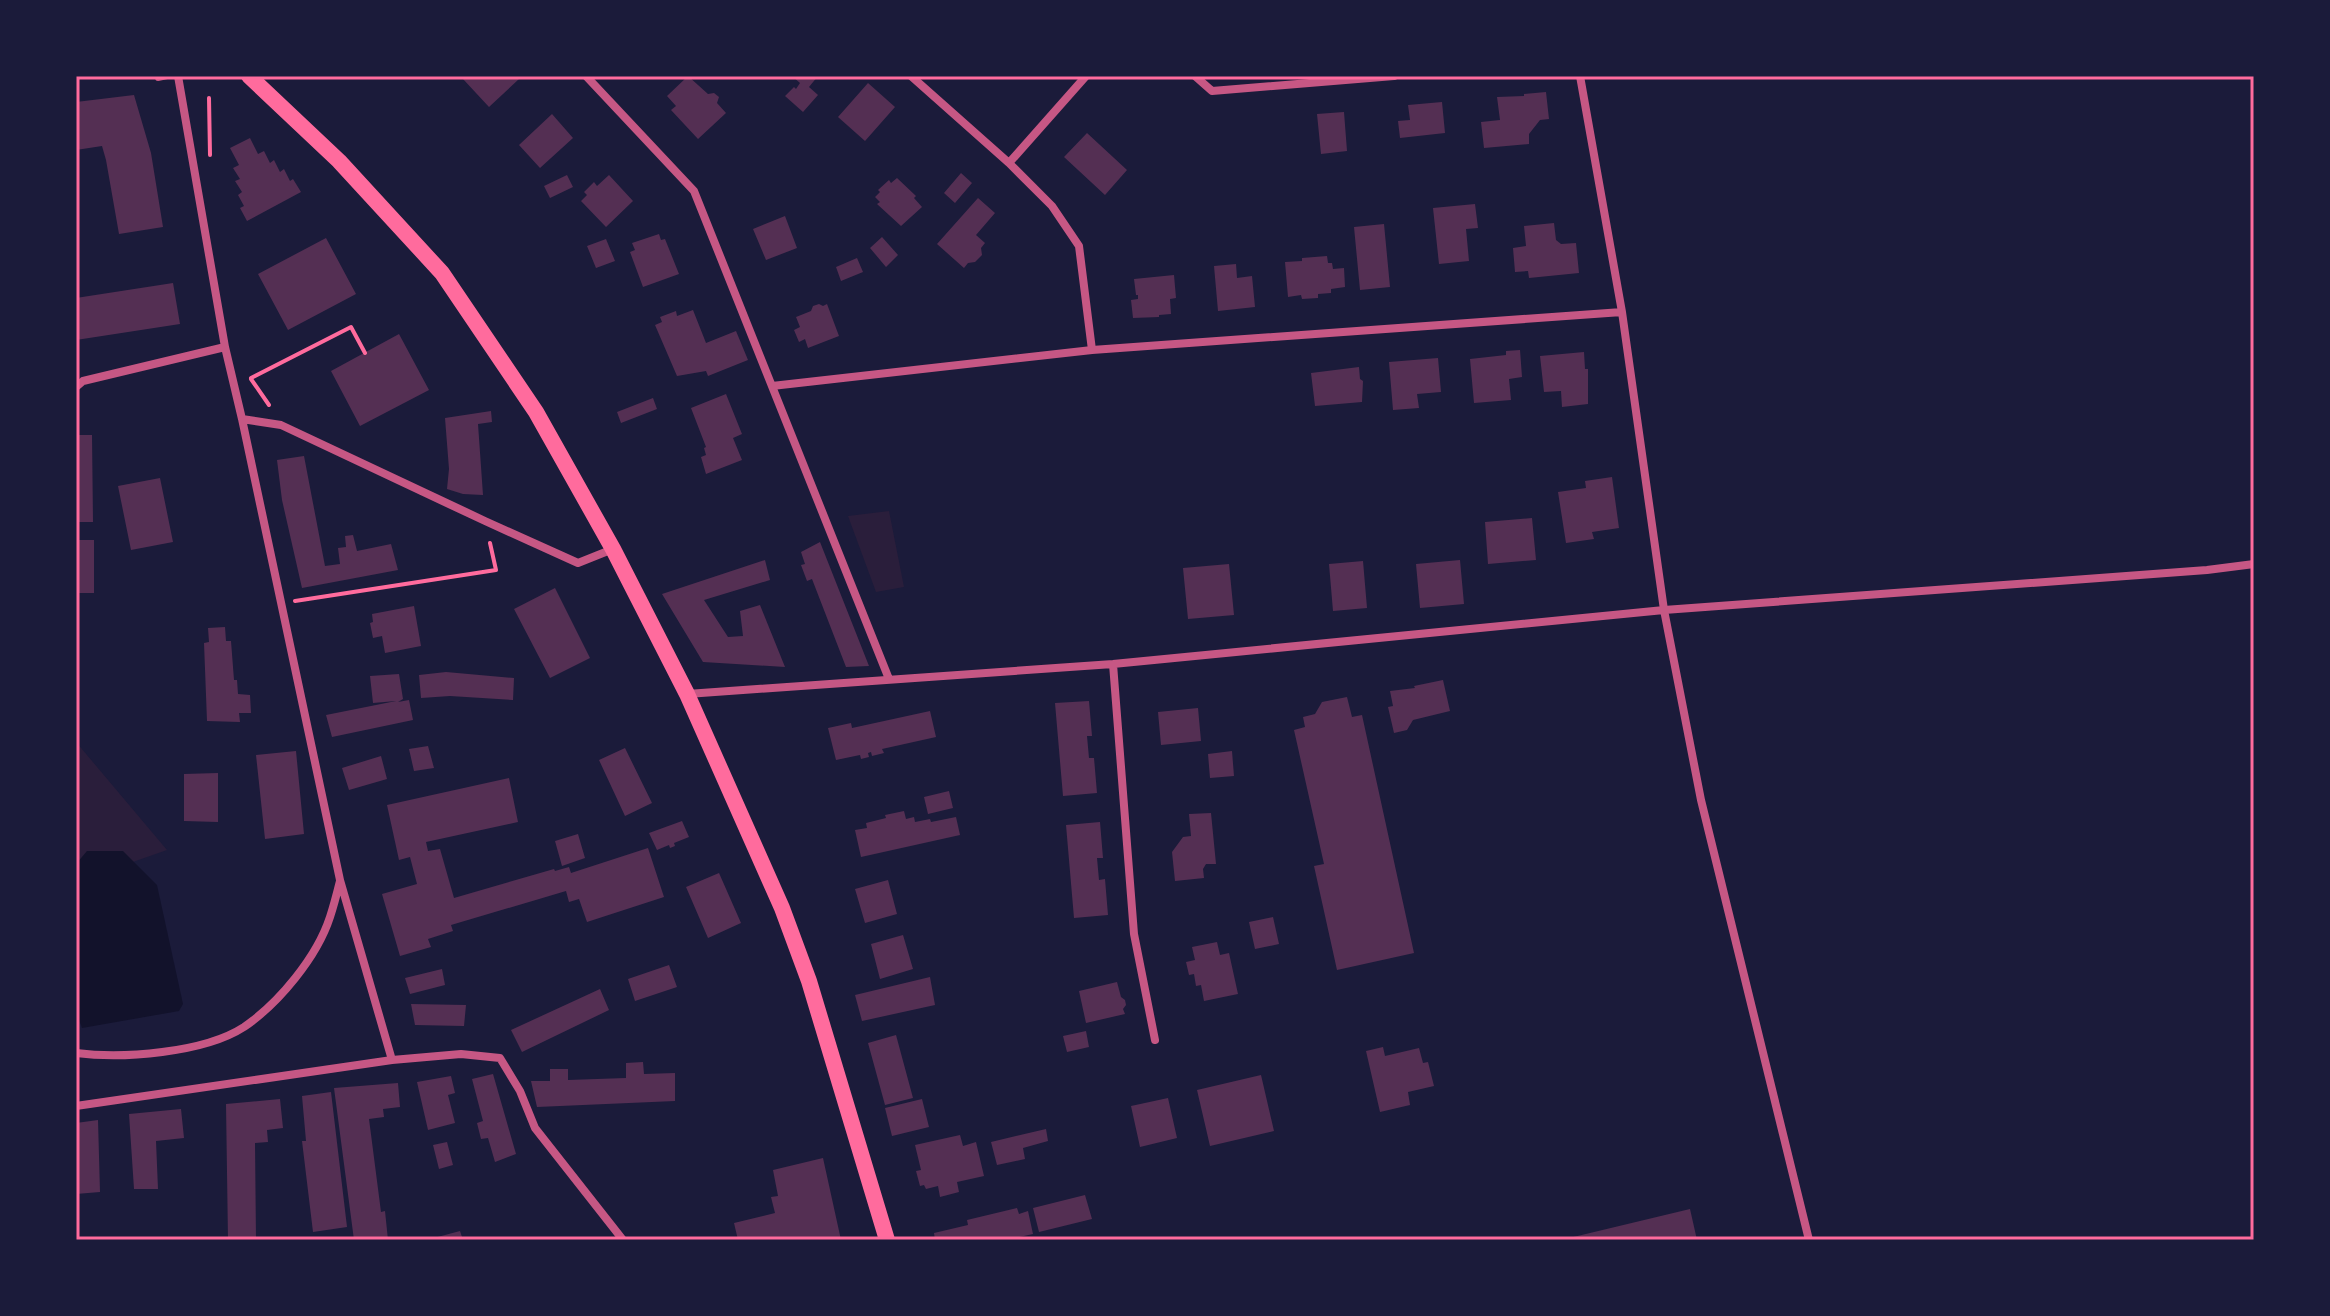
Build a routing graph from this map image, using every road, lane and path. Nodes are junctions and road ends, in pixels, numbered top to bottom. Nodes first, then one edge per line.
1 (167, 76) edge
2 (178, 76) edge
3 (249, 76) edge
4 (586, 76) edge
5 (911, 76) edge
6 (1086, 76) edge
7 (1195, 76) edge
8 (1394, 76) edge
9 (1580, 76) edge
10 (158, 78) edge
11 (1009, 163) junction
12 (1622, 312) junction
13 (225, 347) junction
14 (1092, 350) junction
15 (365, 353) dead end
16 (772, 386) junction
17 (76, 387) edge
18 (242, 419) junction
19 (281, 425) junction
20 (485, 521) junction
21 (613, 549) junction
22 (2254, 564) edge
23 (281, 603) junction
24 (1664, 610) junction
25 (1113, 664) junction
26 (889, 679) junction
27 (687, 694) junction
28 (340, 880) junction
29 (1155, 1040) dead end
30 (76, 1053) edge
31 (392, 1060) junction
32 (76, 1106) edge
33 (623, 1240) edge
34 (887, 1240) edge
35 (1809, 1240) edge

1 - 10 lane
2 - 13 street
3 - 21 main road
4 - 16 street
5 - 11 street
6 - 11 street
7 - 8 street
9 - 12 street
11 - 14 street
12 - 14 street
12 - 24 street
13 - 17 street
13 - 18 street
14 - 16 street
15 - 19 path
16 - 26 street
18 - 19 street
18 - 23 street
19 - 20 street
20 - 21 street
20 - 23 path
21 - 27 main road
22 - 24 street
23 - 28 street
24 - 25 street
24 - 35 street
25 - 26 street
25 - 29 street
26 - 27 street
27 - 34 main road
28 - 30 street
28 - 31 street
31 - 32 street
31 - 33 street

